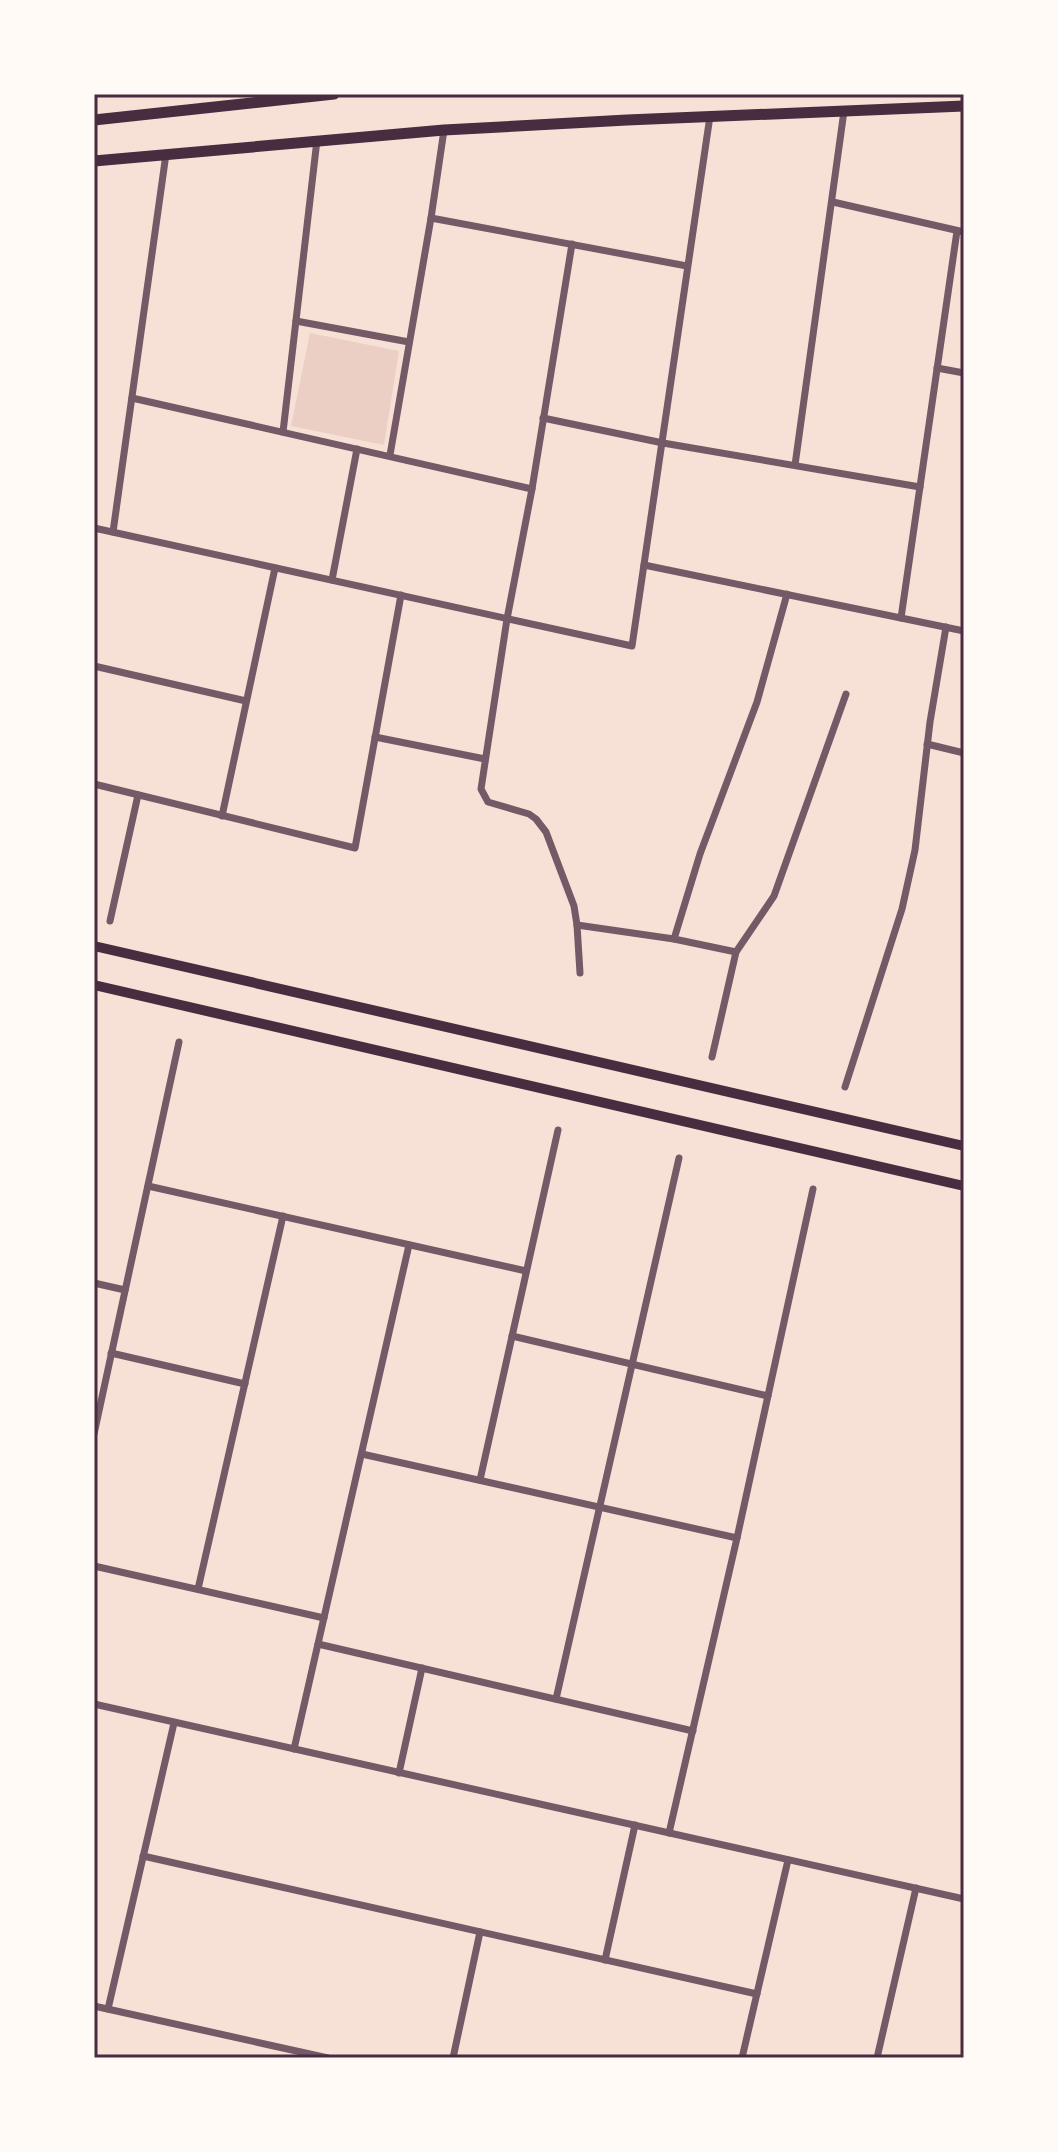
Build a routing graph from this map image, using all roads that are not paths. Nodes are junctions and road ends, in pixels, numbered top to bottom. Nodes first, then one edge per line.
1 (334, 94) edge
2 (220, 100) edge
3 (964, 106) edge
4 (844, 111) junction
5 (710, 116) junction
6 (94, 120) edge
7 (444, 130) junction
8 (317, 140) junction
9 (166, 154) junction
10 (94, 161) edge
11 (833, 202) junction
12 (431, 218) junction
13 (961, 232) edge
14 (572, 244) junction
15 (687, 266) junction
16 (296, 321) junction
17 (409, 342) junction
18 (937, 368) junction
19 (964, 373) edge
20 (132, 398) junction
21 (543, 418) junction
22 (283, 432) junction
23 (663, 443) junction
24 (357, 449) junction
25 (390, 455) junction
26 (795, 465) junction
27 (920, 487) junction
28 (532, 489) junction
29 (94, 528) edge
30 (113, 532) junction
31 (644, 565) junction
32 (275, 568) junction
33 (332, 580) junction
34 (787, 594) junction
35 (401, 595) junction
36 (901, 618) junction
37 (507, 619) junction
38 (946, 627) junction
39 (964, 631) edge
40 (94, 666) edge
41 (846, 694) dead end
42 (246, 701) junction
43 (375, 737) junction
44 (927, 744) junction
45 (964, 753) edge
46 (485, 759) junction
47 (94, 784) edge
48 (138, 795) junction
49 (222, 816) junction
50 (110, 921) dead end
51 (577, 925) junction
52 (674, 939) junction
53 (94, 946) edge
54 (736, 952) junction
55 (580, 973) dead end
56 (94, 985) edge
57 (179, 1042) dead end
58 (712, 1057) dead end
59 (845, 1087) dead end
60 (558, 1130) dead end
61 (964, 1146) edge
62 (679, 1158) dead end
63 (148, 1186) junction
64 (964, 1186) edge
65 (813, 1189) dead end
66 (283, 1216) junction
67 (409, 1245) junction
68 (526, 1271) junction
69 (94, 1283) edge
70 (125, 1290) junction
71 (512, 1336) junction
72 (111, 1353) junction
73 (632, 1364) junction
74 (245, 1384) junction
75 (768, 1396) junction
76 (96, 1412) edge
77 (94, 1434) edge
78 (362, 1454) junction
79 (480, 1480) junction
80 (599, 1507) junction
81 (737, 1538) junction
82 (94, 1566) edge
83 (198, 1589) junction
84 (324, 1618) junction
85 (318, 1644) junction
86 (422, 1668) junction
87 (556, 1699) junction
88 (94, 1704) edge
89 (174, 1723) junction
90 (693, 1731) junction
91 (294, 1749) junction
92 (399, 1773) junction
93 (635, 1825) junction
94 (669, 1833) junction
95 (143, 1856) junction
96 (788, 1860) junction
97 (916, 1888) junction
98 (964, 1899) edge
99 (480, 1932) junction
100 (605, 1960) junction
101 (757, 1994) junction
102 (94, 2006) edge
103 (108, 2009) junction
104 (328, 2058) edge
105 (453, 2058) edge
106 (742, 2058) edge
107 (877, 2058) edge

1 - 2 main road
2 - 6 main road
3 - 4 main road
4 - 5 main road
4 - 11 street
5 - 7 main road
5 - 15 street
7 - 8 main road
7 - 12 street
8 - 9 main road
8 - 16 street
9 - 10 main road
9 - 20 street
11 - 13 street
11 - 26 street
12 - 14 street
12 - 17 street
13 - 18 street
14 - 15 street
14 - 21 street
15 - 23 street
16 - 17 street
16 - 22 street
17 - 25 street
18 - 19 street
18 - 27 street
20 - 22 street
20 - 30 street
21 - 23 street
21 - 28 street
22 - 24 street
23 - 26 street
23 - 31 street
24 - 25 street
24 - 33 street
25 - 28 street
26 - 27 street
27 - 36 street
28 - 37 street
29 - 30 street
30 - 32 street
31 - 34 street
31 - 37 street
32 - 33 street
32 - 42 street
33 - 35 street
34 - 36 street
34 - 52 street
35 - 37 street
35 - 43 street
36 - 38 street
37 - 46 street
38 - 39 street
38 - 44 street
40 - 42 street
41 - 54 street
42 - 49 street
43 - 46 street
43 - 49 street
44 - 45 street
44 - 59 street
46 - 51 street
47 - 48 street
48 - 49 street
48 - 50 street
51 - 52 street
51 - 55 street
52 - 54 street
53 - 61 main road
54 - 58 street
56 - 64 main road
57 - 63 street
60 - 68 street
62 - 73 street
63 - 66 street
63 - 70 street
65 - 75 street
66 - 67 street
66 - 74 street
67 - 68 street
67 - 78 street
68 - 71 street
69 - 70 street
70 - 72 street
71 - 73 street
71 - 79 street
72 - 74 street
72 - 76 street
73 - 75 street
73 - 80 street
74 - 83 street
75 - 81 street
76 - 77 street
78 - 79 street
78 - 84 street
79 - 80 street
80 - 81 street
80 - 87 street
81 - 90 street
82 - 83 street
83 - 84 street
84 - 85 street
85 - 86 street
85 - 91 street
86 - 87 street
86 - 92 street
87 - 90 street
88 - 89 street
89 - 91 street
89 - 95 street
90 - 94 street
91 - 92 street
92 - 93 street
93 - 94 street
93 - 100 street
94 - 96 street
95 - 99 street
95 - 103 street
96 - 97 street
96 - 101 street
97 - 98 street
97 - 107 street
99 - 100 street
99 - 105 street
100 - 101 street
101 - 106 street
102 - 103 street
103 - 104 street

